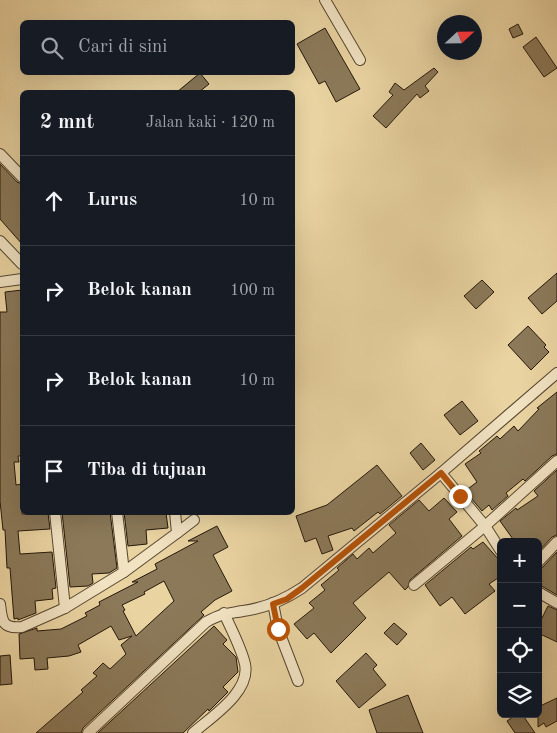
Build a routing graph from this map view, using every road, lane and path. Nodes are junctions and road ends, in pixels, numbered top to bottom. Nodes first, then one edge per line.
1 (324, 0) edge
2 (360, 60) dead end
3 (0, 154) edge
4 (20, 175) edge
5 (0, 241) edge
6 (20, 262) edge
7 (20, 279) edge
8 (0, 282) edge
9 (557, 373) edge
10 (557, 461) edge
11 (441, 473) junction
12 (55, 515) edge
13 (117, 515) edge
14 (175, 515) edge
15 (194, 520) dead end
16 (484, 526) junction
17 (177, 533) junction
18 (557, 542) edge
19 (497, 545) edge
20 (542, 558) edge
21 (124, 572) junction
22 (414, 585) dead end
23 (542, 594) edge
24 (557, 602) edge
25 (0, 604) edge
26 (273, 604) junction
27 (65, 608) junction
28 (224, 613) junction
29 (298, 681) dead end
30 (88, 733) edge
31 (193, 733) edge

1 - 2 street
3 - 4 street
5 - 6 street
7 - 8 street
9 - 11 street
10 - 16 street
11 - 16 street
11 - 26 street
12 - 27 street
13 - 21 street
14 - 17 street
15 - 17 street
16 - 19 street
16 - 22 street
17 - 21 street
18 - 20 street
21 - 27 street
23 - 24 street
25 - 27 street
26 - 28 street
26 - 29 street
28 - 30 street
28 - 31 street

